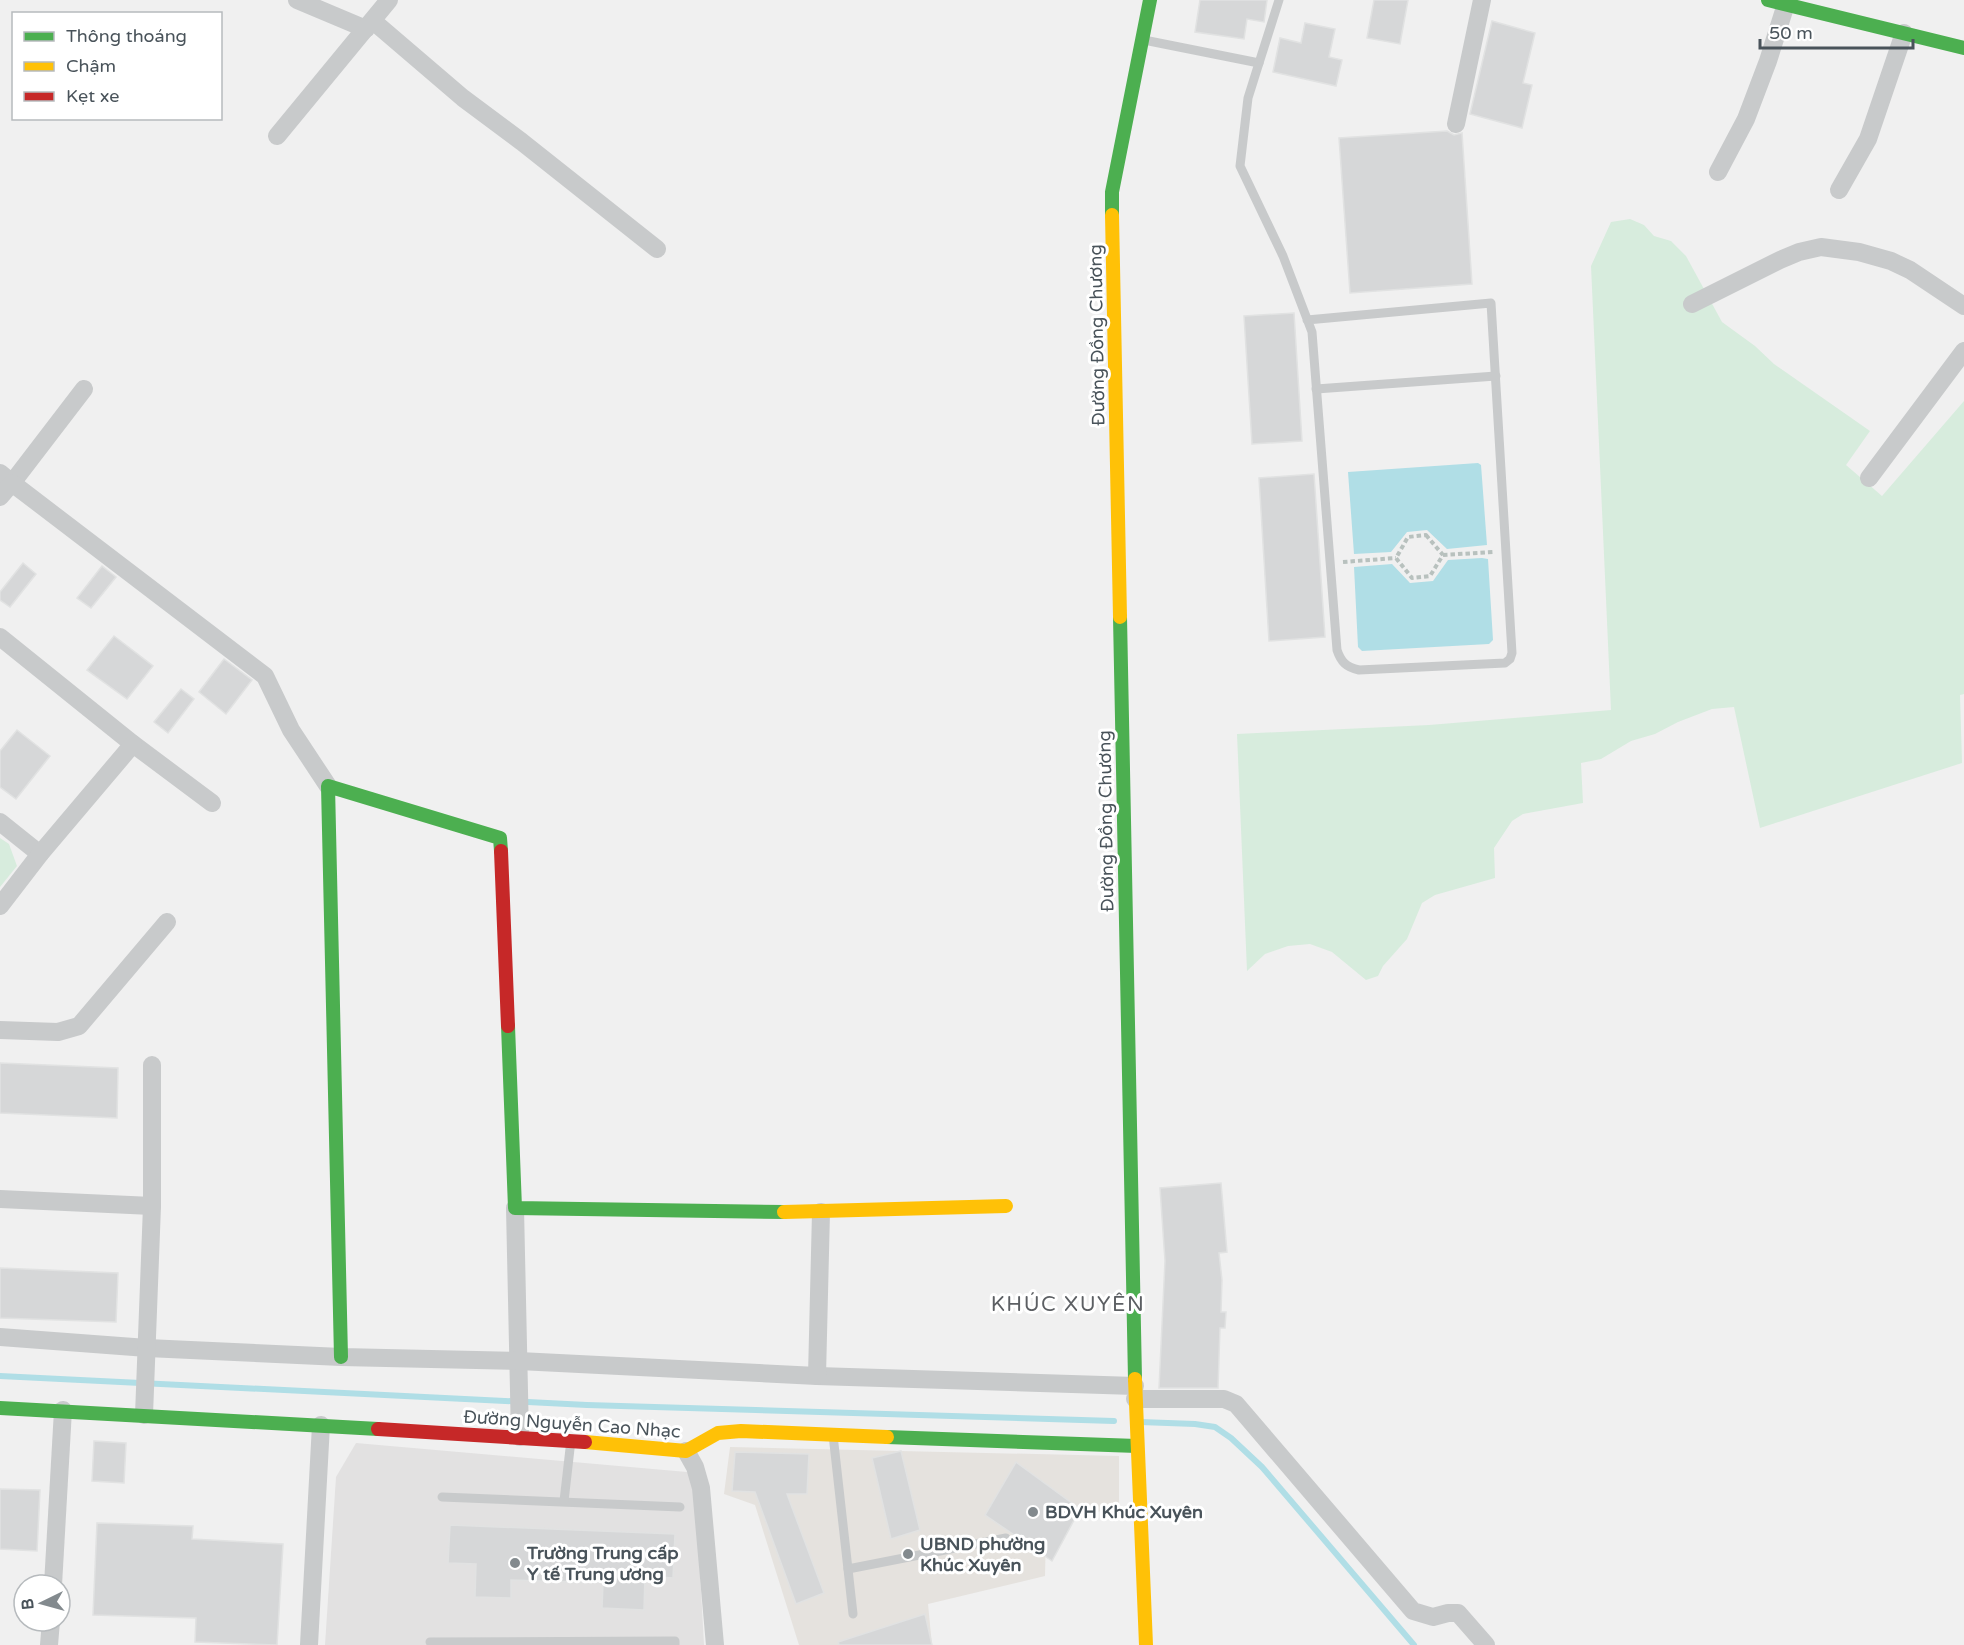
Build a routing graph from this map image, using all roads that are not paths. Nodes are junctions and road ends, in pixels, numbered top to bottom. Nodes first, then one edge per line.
1 (297, 0) edge
2 (389, 0) edge
3 (1150, 0) edge
4 (1279, 0) edge
5 (1482, 0) edge
6 (1768, 0) edge
7 (1786, 4) junction
8 (369, 25) junction
9 (1905, 33) junction
10 (1142, 40) junction
11 (1964, 48) edge
12 (1259, 63) junction
13 (1456, 124) dead end
14 (277, 136) dead end
15 (1718, 172) dead end
16 (1839, 190) dead end
17 (657, 249) dead end
18 (1692, 304) dead end
19 (1964, 306) edge
20 (1307, 320) junction
21 (1964, 351) edge
22 (1496, 376) junction
23 (84, 389) dead end
24 (1316, 389) junction
25 (1869, 478) dead end
26 (4, 484) edge
27 (0, 637) edge
28 (133, 744) junction
29 (328, 786) junction
30 (212, 802) dead end
31 (0, 822) edge
32 (40, 854) junction
33 (0, 906) edge
34 (167, 921) dead end
35 (0, 1030) edge
36 (152, 1065) dead end
37 (0, 1199) edge
38 (152, 1206) junction
39 (1006, 1206) dead end
40 (514, 1208) junction
41 (821, 1212) junction
42 (0, 1337) edge
43 (147, 1352) junction
44 (341, 1357) junction
45 (519, 1361) junction
46 (816, 1376) junction
47 (1135, 1397) junction
48 (145, 1407) junction
49 (0, 1408) edge
50 (63, 1410) junction
51 (321, 1425) junction
52 (520, 1430) junction
53 (833, 1435) junction
54 (571, 1440) junction
55 (1137, 1446) junction
56 (686, 1451) junction
57 (442, 1497) dead end
58 (564, 1501) junction
59 (680, 1507) dead end
60 (1006, 1538) dead end
61 (848, 1569) junction
62 (54, 1573) edge
63 (853, 1614) dead end
64 (430, 1642) dead end
65 (309, 1645) edge
66 (675, 1645) edge
67 (715, 1645) edge
68 (1146, 1645) edge
69 (1486, 1645) edge

1 - 8 street
2 - 8 street
3 - 10 street, Đường Đồng Chương
4 - 12 lane
5 - 13 street
6 - 7 street
7 - 9 street
7 - 15 street
8 - 14 street
8 - 17 street
9 - 11 street
9 - 16 street
10 - 12 lane
10 - 47 street, Đường Đồng Chương
12 - 20 lane
18 - 19 street
20 - 22 lane
20 - 24 lane
21 - 25 street
22 - 24 lane
22 - 24 lane
23 - 26 street
26 - 29 street
27 - 28 street
28 - 30 street
28 - 32 street
29 - 40 street
29 - 44 street
31 - 32 street
32 - 33 street
34 - 35 street
36 - 38 street
37 - 38 street
38 - 43 street
39 - 41 street
40 - 41 street
40 - 45 street
41 - 46 street
42 - 43 street
43 - 44 street
43 - 48 street
44 - 45 street
45 - 46 street
45 - 52 street
46 - 47 street
47 - 55 street, Đường Đồng Chương
47 - 69 street
48 - 50 street, Đường Nguyễn Cao Nhạc
48 - 51 street, Đường Nguyễn Cao Nhạc
49 - 50 street, Đường Nguyễn Cao Nhạc
50 - 62 street
51 - 52 street, Đường Nguyễn Cao Nhạc
51 - 65 street
52 - 54 street, Đường Nguyễn Cao Nhạc
53 - 55 street, Đường Nguyễn Cao Nhạc
53 - 56 street, Đường Nguyễn Cao Nhạc
53 - 61 lane
54 - 56 street, Đường Nguyễn Cao Nhạc
54 - 58 lane
55 - 68 street, Đường Đồng Chương
56 - 67 street
57 - 58 lane
58 - 59 lane
60 - 61 lane
61 - 63 lane
64 - 66 lane

